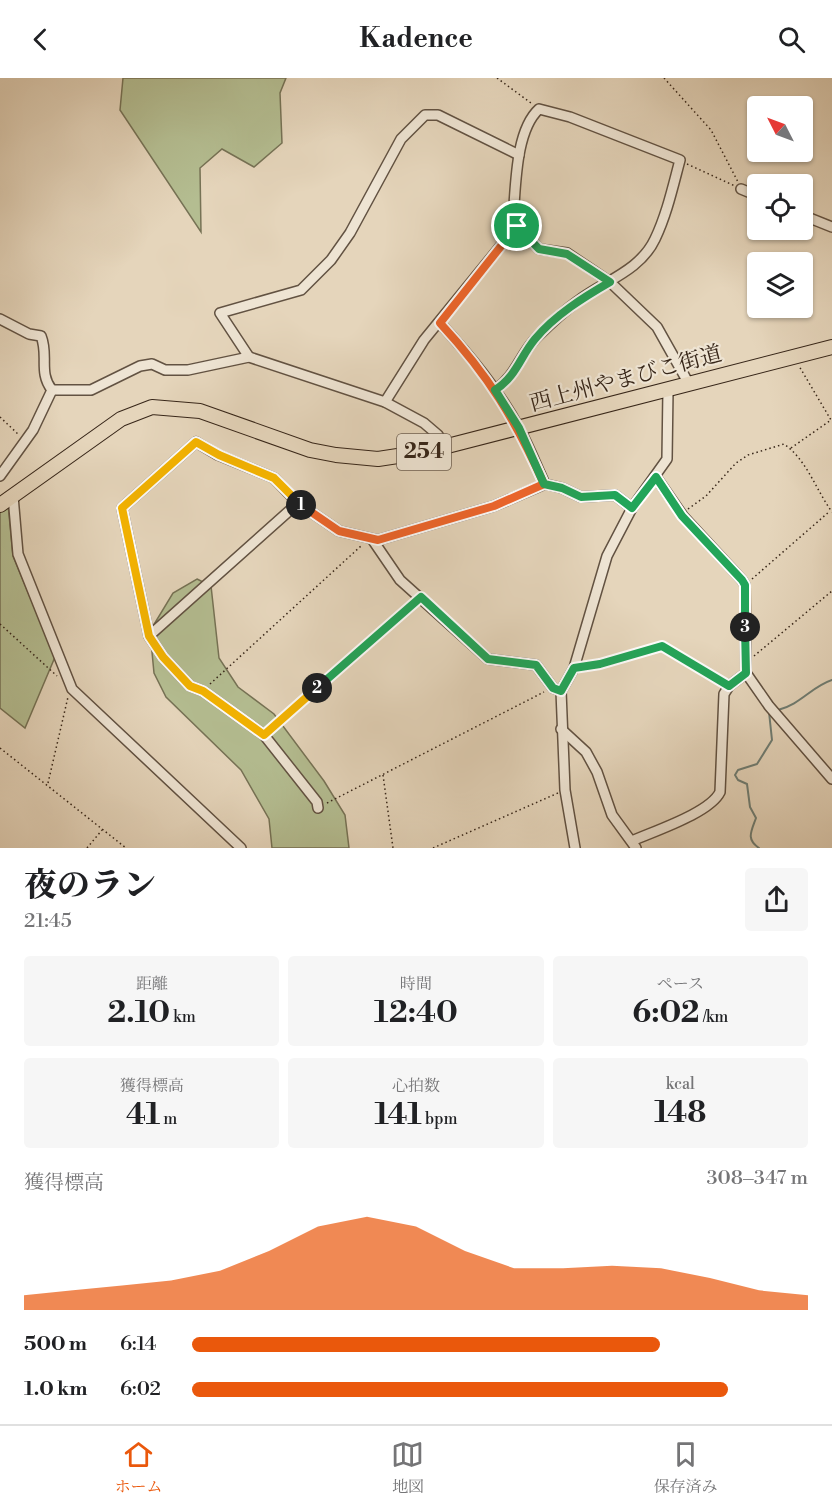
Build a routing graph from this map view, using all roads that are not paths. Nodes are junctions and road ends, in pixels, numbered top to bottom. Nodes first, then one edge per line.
1 (519, 155) junction
2 (741, 189) road end
3 (747, 191) edge
4 (813, 219) edge
5 (517, 226) junction
6 (832, 227) edge
7 (610, 282) junction
8 (0, 319) edge
9 (440, 323) junction
10 (832, 347) edge
11 (249, 357) junction
12 (689, 384) junction
13 (52, 390) junction
14 (495, 390) junction
15 (668, 390) junction
16 (385, 402) junction
17 (519, 428) junction
18 (444, 447) junction
19 (3, 466) edge
20 (0, 476) edge
21 (656, 477) junction
22 (544, 484) junction
23 (13, 496) junction
24 (298, 502) junction
25 (0, 505) edge
26 (632, 508) junction
27 (372, 539) junction
28 (149, 636) junction
29 (746, 668) junction
30 (557, 689) junction
31 (561, 729) junction
32 (832, 778) edge
33 (318, 808) road end
34 (634, 845) edge
35 (241, 848) edge
36 (575, 848) edge

1 - 5 street
1 - 7 street
1 - 11 street
2 - 3 street
4 - 6 street
5 - 7 street
5 - 9 street
7 - 12 street
7 - 14 street
8 - 13 street
9 - 14 street
9 - 16 street
10 - 12 highway, 西上州やまびこ街道 / 254
11 - 13 street
11 - 16 street
12 - 15 highway, 西上州やまびこ街道 / 254
13 - 19 street
14 - 17 street
15 - 17 highway, 西上州やまびこ街道 / 254
15 - 21 street
16 - 18 street
17 - 18 highway, 西上州やまびこ街道 / 254
17 - 22 street
18 - 23 highway, 西上州やまびこ街道 / 254
19 - 20 street
21 - 26 street
21 - 29 street
22 - 26 street
22 - 27 street
23 - 25 highway, 西上州やまびこ街道 / 254
23 - 35 street
24 - 27 street
24 - 28 street
24 - 28 street
26 - 30 street
27 - 30 street
28 - 33 street
29 - 32 street
29 - 34 street
30 - 31 street
31 - 34 street
31 - 36 street

